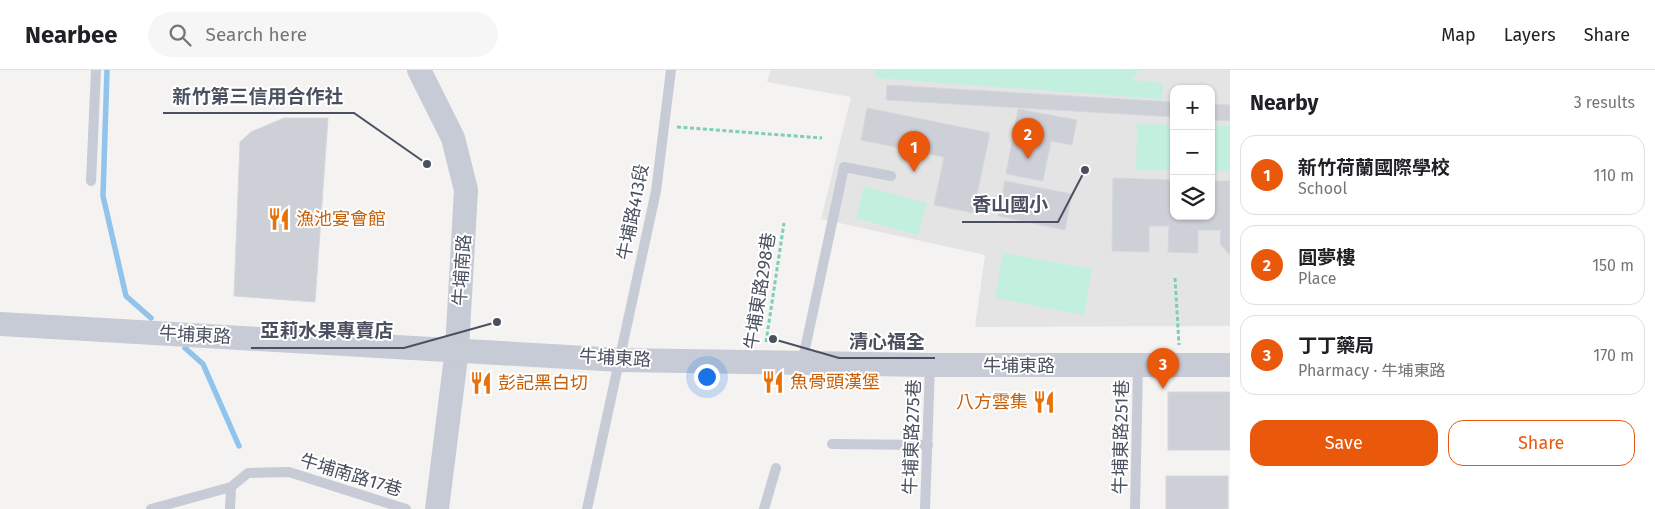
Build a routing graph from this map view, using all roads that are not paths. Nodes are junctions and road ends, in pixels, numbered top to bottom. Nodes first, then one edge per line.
1 (96, 70) edge
2 (419, 70) edge
3 (671, 70) edge
4 (891, 176) dead end
5 (91, 181) dead end
6 (0, 324) edge
7 (457, 349) junction
8 (620, 360) junction
9 (802, 363) junction
10 (930, 365) junction
11 (1230, 365) edge
12 (1138, 366) junction
13 (832, 444) dead end
14 (928, 445) junction
15 (776, 468) dead end
16 (231, 487) junction
17 (151, 509) edge
18 (230, 509) edge
19 (406, 509) edge
20 (437, 509) edge
21 (587, 509) edge
22 (764, 509) edge
23 (925, 509) edge
24 (1135, 509) edge

1 - 5 lane
2 - 7 street, 牛埔南路
3 - 8 lane, 牛埔路413段
4 - 9 lane
6 - 7 street, 牛埔東路
7 - 8 street, 牛埔東路
7 - 20 street, 牛埔南路
8 - 9 street, 牛埔東路
8 - 21 lane, 牛埔路413段
9 - 10 street, 牛埔東路
10 - 12 street, 牛埔東路
10 - 14 lane, 牛埔東路275巷
11 - 12 street, 牛埔東路
12 - 24 lane, 牛埔東路251巷
13 - 14 lane
14 - 23 lane, 牛埔東路275巷
15 - 22 lane
16 - 17 lane, 牛埔南路17巷
16 - 18 lane
16 - 19 lane, 牛埔南路17巷

